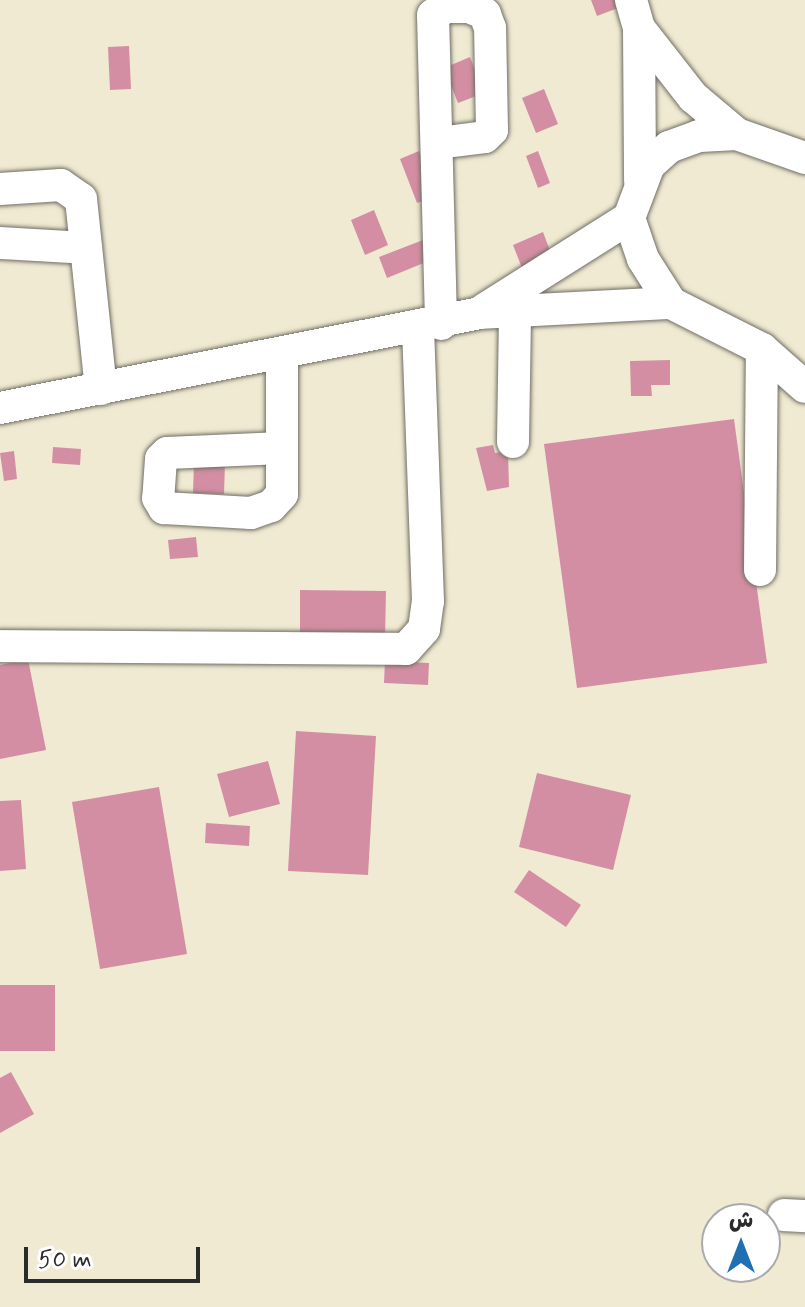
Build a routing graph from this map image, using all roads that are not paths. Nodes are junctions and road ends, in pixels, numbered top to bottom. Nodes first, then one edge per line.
1 (635, 14) edge
2 (737, 134) junction
3 (438, 143) dead end
4 (805, 158) edge
5 (640, 181) junction
6 (0, 189) edge
7 (629, 218) junction
8 (0, 243) edge
9 (86, 248) junction
10 (671, 303) junction
11 (515, 310) junction
12 (479, 313) junction
13 (430, 326) junction
14 (762, 349) junction
15 (282, 353) junction
16 (805, 387) edge
17 (101, 389) junction
18 (0, 408) edge
19 (513, 442) dead end
20 (282, 448) dead end
21 (760, 570) dead end
22 (0, 646) edge

1 - 2 street
1 - 5 street
2 - 4 street
2 - 5 street
3 - 13 street
5 - 7 street
6 - 9 street
7 - 10 street
7 - 12 street
8 - 9 street
9 - 17 street
10 - 11 street
10 - 14 street
11 - 12 street
11 - 19 street
12 - 13 street
13 - 15 street
13 - 22 street
14 - 16 street
14 - 21 street
15 - 17 street
15 - 20 street
17 - 18 street

